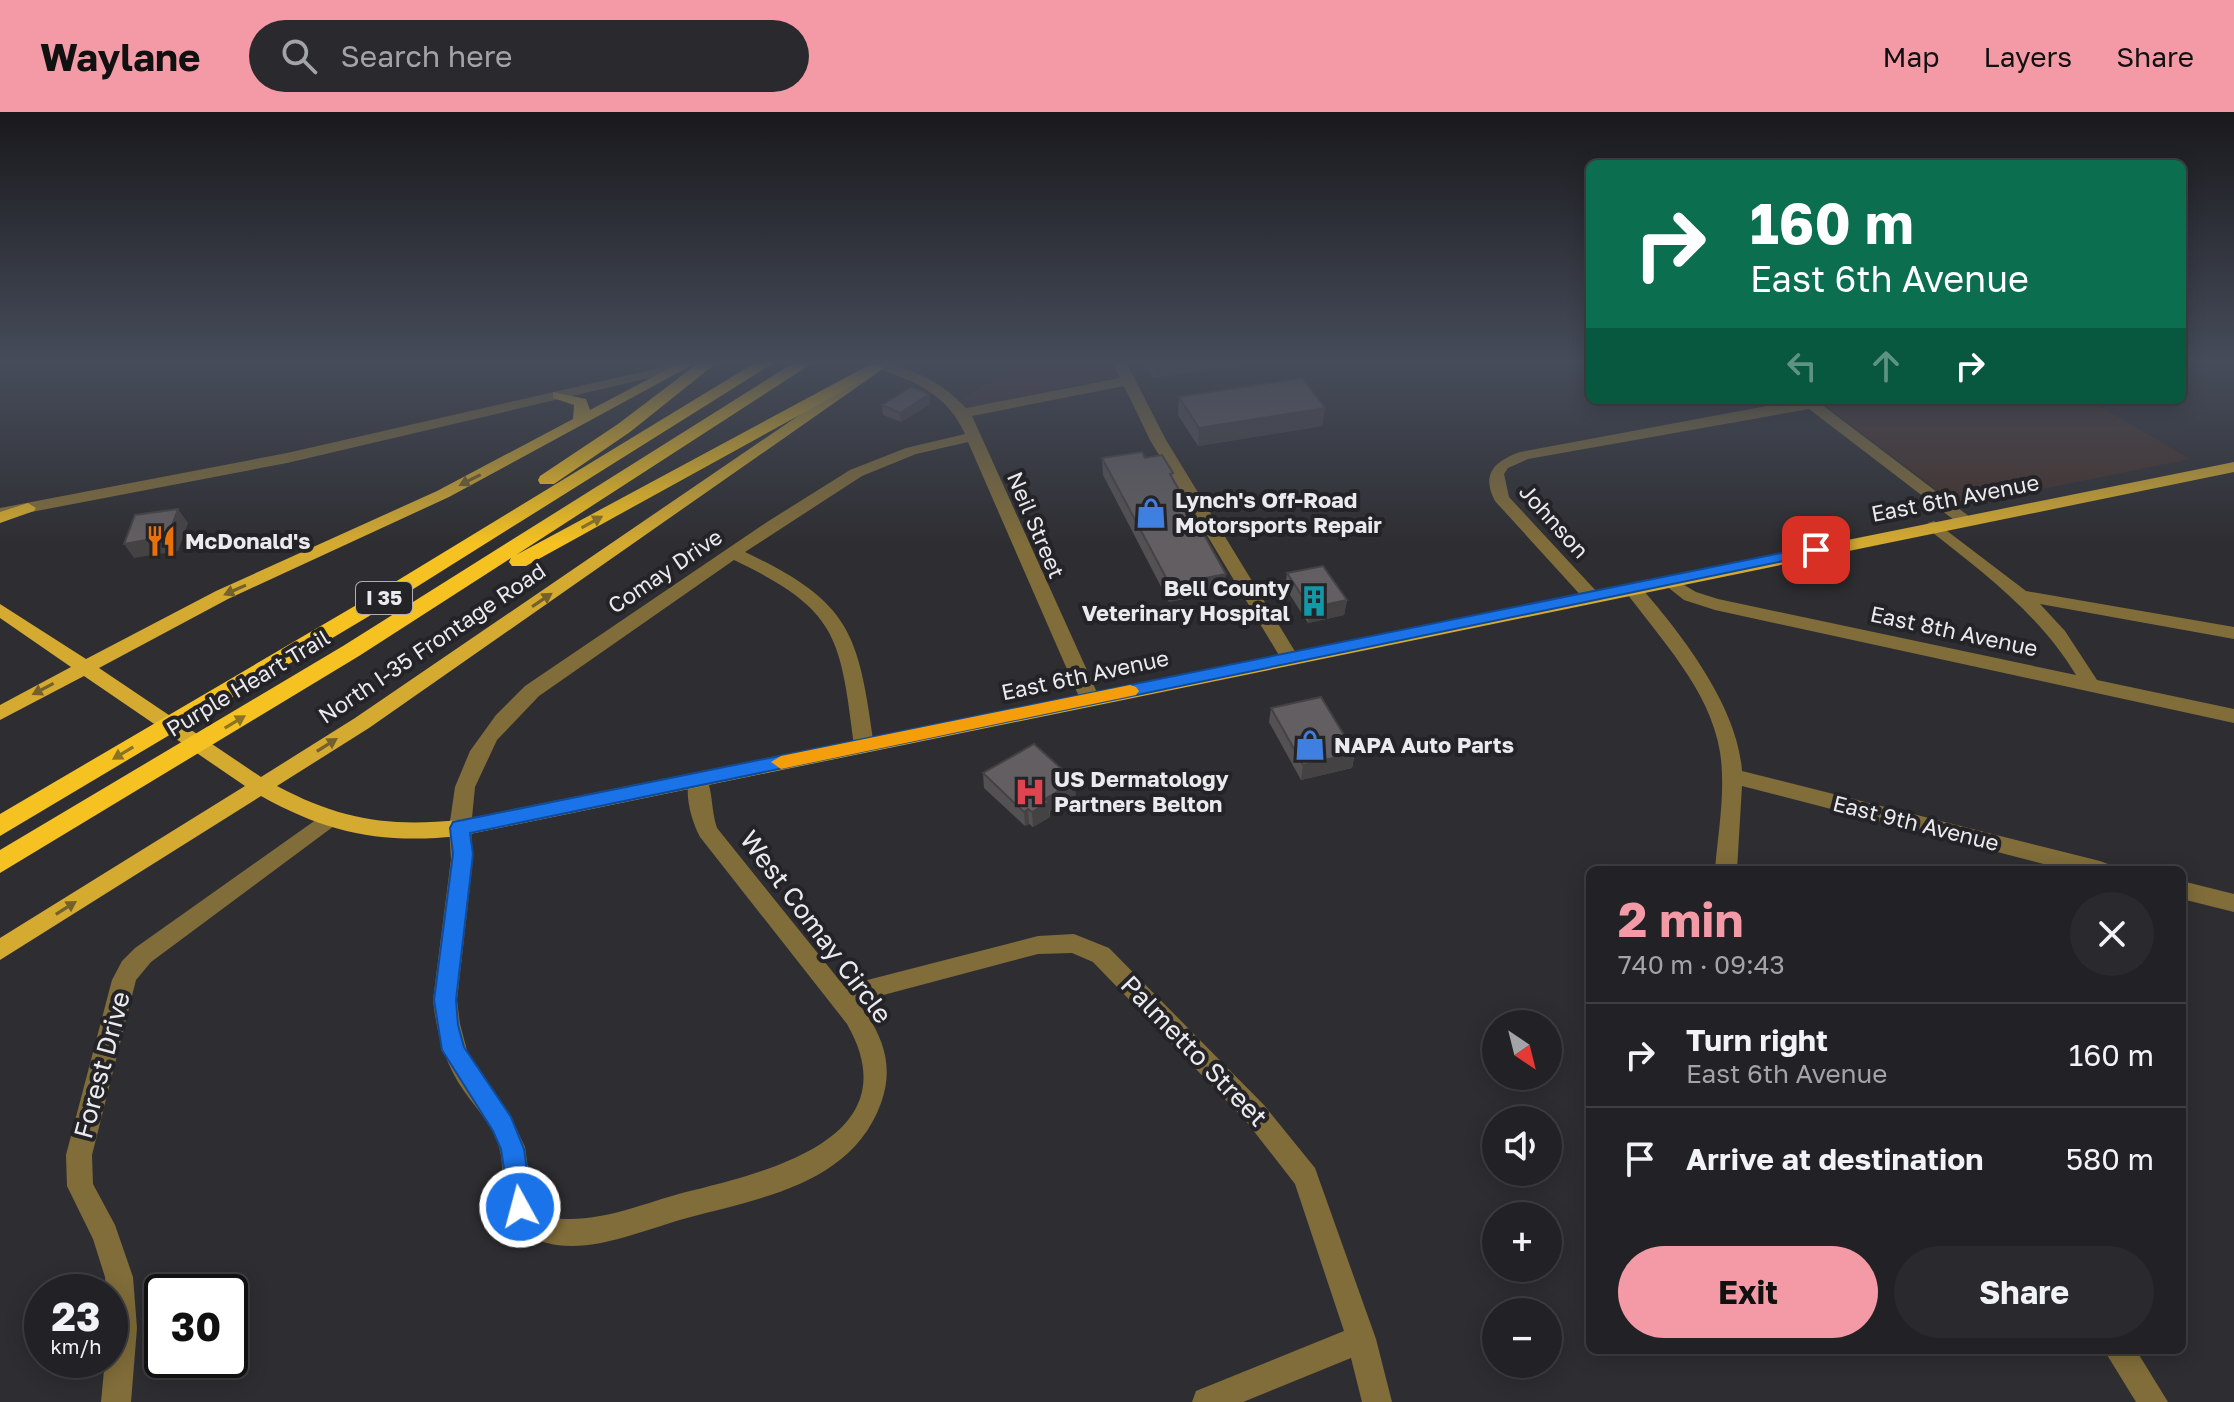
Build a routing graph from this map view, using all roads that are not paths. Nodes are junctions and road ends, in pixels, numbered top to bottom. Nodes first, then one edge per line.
1 (432, 424) edge
2 (575, 424) edge
3 (627, 424) edge
4 (667, 424) edge
5 (708, 424) edge
6 (771, 424) edge
7 (795, 424) edge
8 (969, 424) edge
9 (1150, 424) edge
10 (1690, 424) edge
11 (1838, 424) edge
12 (975, 436) junction
13 (2234, 467) edge
14 (28, 508) joint
15 (0, 516) edge
16 (1964, 520) junction
17 (1934, 526) junction
18 (734, 553) junction
19 (1669, 581) junction
20 (1632, 588) junction
21 (1591, 596) junction
22 (2024, 596) junction
23 (0, 610) edge
24 (2234, 633) edge
25 (351, 651) junction
26 (1290, 658) junction
27 (86, 666) junction
28 (268, 666) junction
29 (2091, 685) junction
30 (1090, 699) junction
31 (0, 713) edge
32 (2234, 716) edge
33 (864, 745) junction
34 (1732, 776) junction
35 (698, 779) junction
36 (255, 783) junction
37 (327, 820) junction
38 (0, 826) edge
39 (460, 828) junction
40 (2036, 862) edge
41 (0, 863) edge
42 (1726, 866) edge
43 (2068, 866) edge
44 (2186, 891) edge
45 (2234, 903) edge
46 (0, 950) edge
47 (839, 997) junction
48 (703, 1201) joint
49 (1361, 1339) junction
50 (2122, 1354) edge
51 (116, 1402) edge
52 (1207, 1402) edge
53 (1377, 1402) edge
54 (2153, 1402) edge

1 - 14 street
2 -> 27 main road
3 - 28 highway
4 - 28 highway, Purple Heart Trail / I 35
5 - 25 highway, Purple Heart Trail / I 35
25 -> 6 highway
36 -> 7 main road, North I-35 Frontage Road
8 - 12 street, Neil Street
9 - 26 street
10 - 21 street, Johnson
11 - 16 street
12 - 18 street, Comay Drive
12 - 30 street, Neil Street
13 - 16 main road, East 6th Avenue
14 - 15 main road
16 - 17 main road, East 6th Avenue
17 - 19 main road, East 6th Avenue
17 - 22 street
18 - 33 street
18 - 39 street, Comay Drive
19 - 20 main road, East 6th Avenue
19 - 29 street, East 8th Avenue
20 - 21 main road, East 6th Avenue
20 - 34 street
21 - 26 main road, East 6th Avenue
22 - 24 street
22 - 29 street
23 - 27 main road, East 6th Avenue
41 -> 25 highway, Purple Heart Trail / I 35
26 - 30 main road, East 6th Avenue
27 -> 31 main road
27 - 36 main road, East 6th Avenue
28 -> 38 highway, Purple Heart Trail / I 35
29 - 32 street, East 8th Avenue
30 - 33 main road, East 6th Avenue
33 - 35 main road, East 6th Avenue
34 - 40 street, East 9th Avenue
34 - 42 street
35 - 39 main road, East 6th Avenue
35 - 47 street, West Comay Circle
36 - 37 main road, East 6th Avenue
46 -> 36 main road, North I-35 Frontage Road
37 - 39 main road, East 6th Avenue
37 - 51 street, Forest Drive
39 - 48 street, Comay Drive
40 - 43 street, East 9th Avenue
44 - 45 street
47 - 48 street, West Comay Circle
47 - 49 street, Palmetto Street
49 - 52 street
49 - 53 street, Palmetto Street
50 - 54 street

